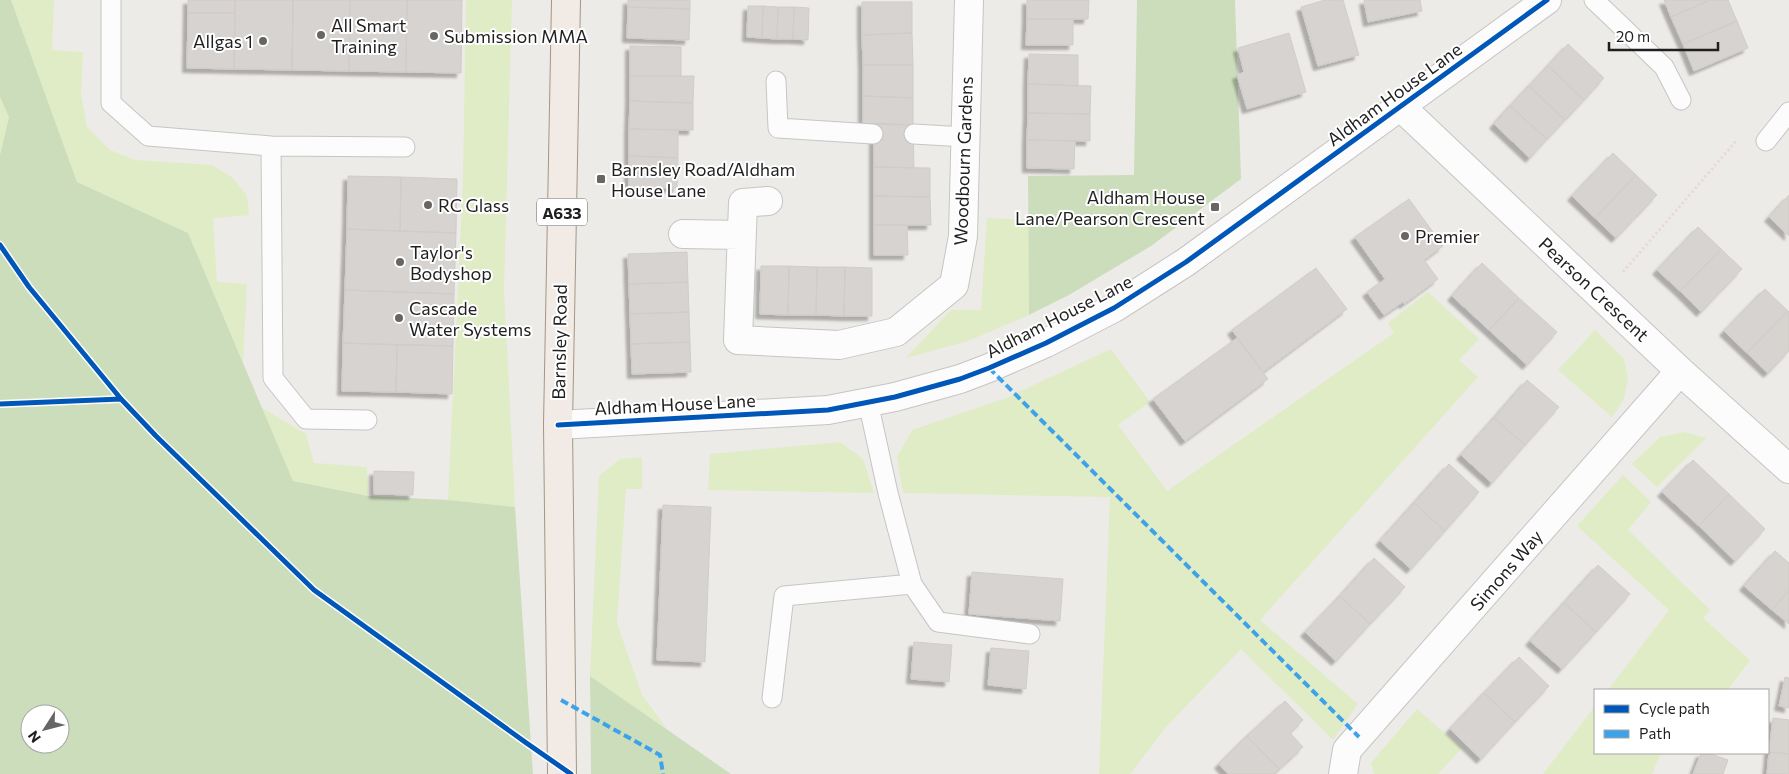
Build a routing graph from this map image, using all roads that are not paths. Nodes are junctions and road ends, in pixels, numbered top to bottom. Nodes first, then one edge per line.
1 (111, 0) edge
2 (566, 0) edge
3 (969, 0) edge
4 (1546, 0) edge
5 (1594, 0) edge
6 (776, 80) dead end
7 (1681, 100) dead end
8 (1400, 106) junction
9 (1789, 112) edge
10 (874, 134) dead end
11 (914, 134) dead end
12 (965, 137) junction
13 (1766, 141) dead end
14 (271, 146) junction
15 (405, 148) dead end
16 (768, 201) dead end
17 (683, 234) dead end
18 (741, 235) junction
19 (1680, 371) junction
20 (868, 402) junction
21 (366, 420) dead end
22 (558, 425) junction
23 (1789, 469) edge
24 (912, 584) junction
25 (1030, 634) dead end
26 (772, 698) dead end
27 (562, 774) edge
28 (1343, 774) edge

1 - 14 lane
2 - 22 main road, Barnsley Road / A633
3 - 12 street, Woodbourn Gardens
4 - 8 street, Aldham House Lane
5 - 7 lane
6 - 10 lane
8 - 19 street, Pearson Crescent
8 - 20 street, Aldham House Lane
9 - 13 lane
11 - 12 lane
12 - 18 street, Woodbourn Gardens
14 - 15 lane
14 - 21 lane
16 - 18 street, Woodbourn Gardens
17 - 18 street
19 - 23 street, Pearson Crescent
19 - 28 street, Simons Way
20 - 22 street, Aldham House Lane
20 - 24 lane
22 - 27 main road, Barnsley Road / A633
24 - 25 lane
24 - 26 lane

